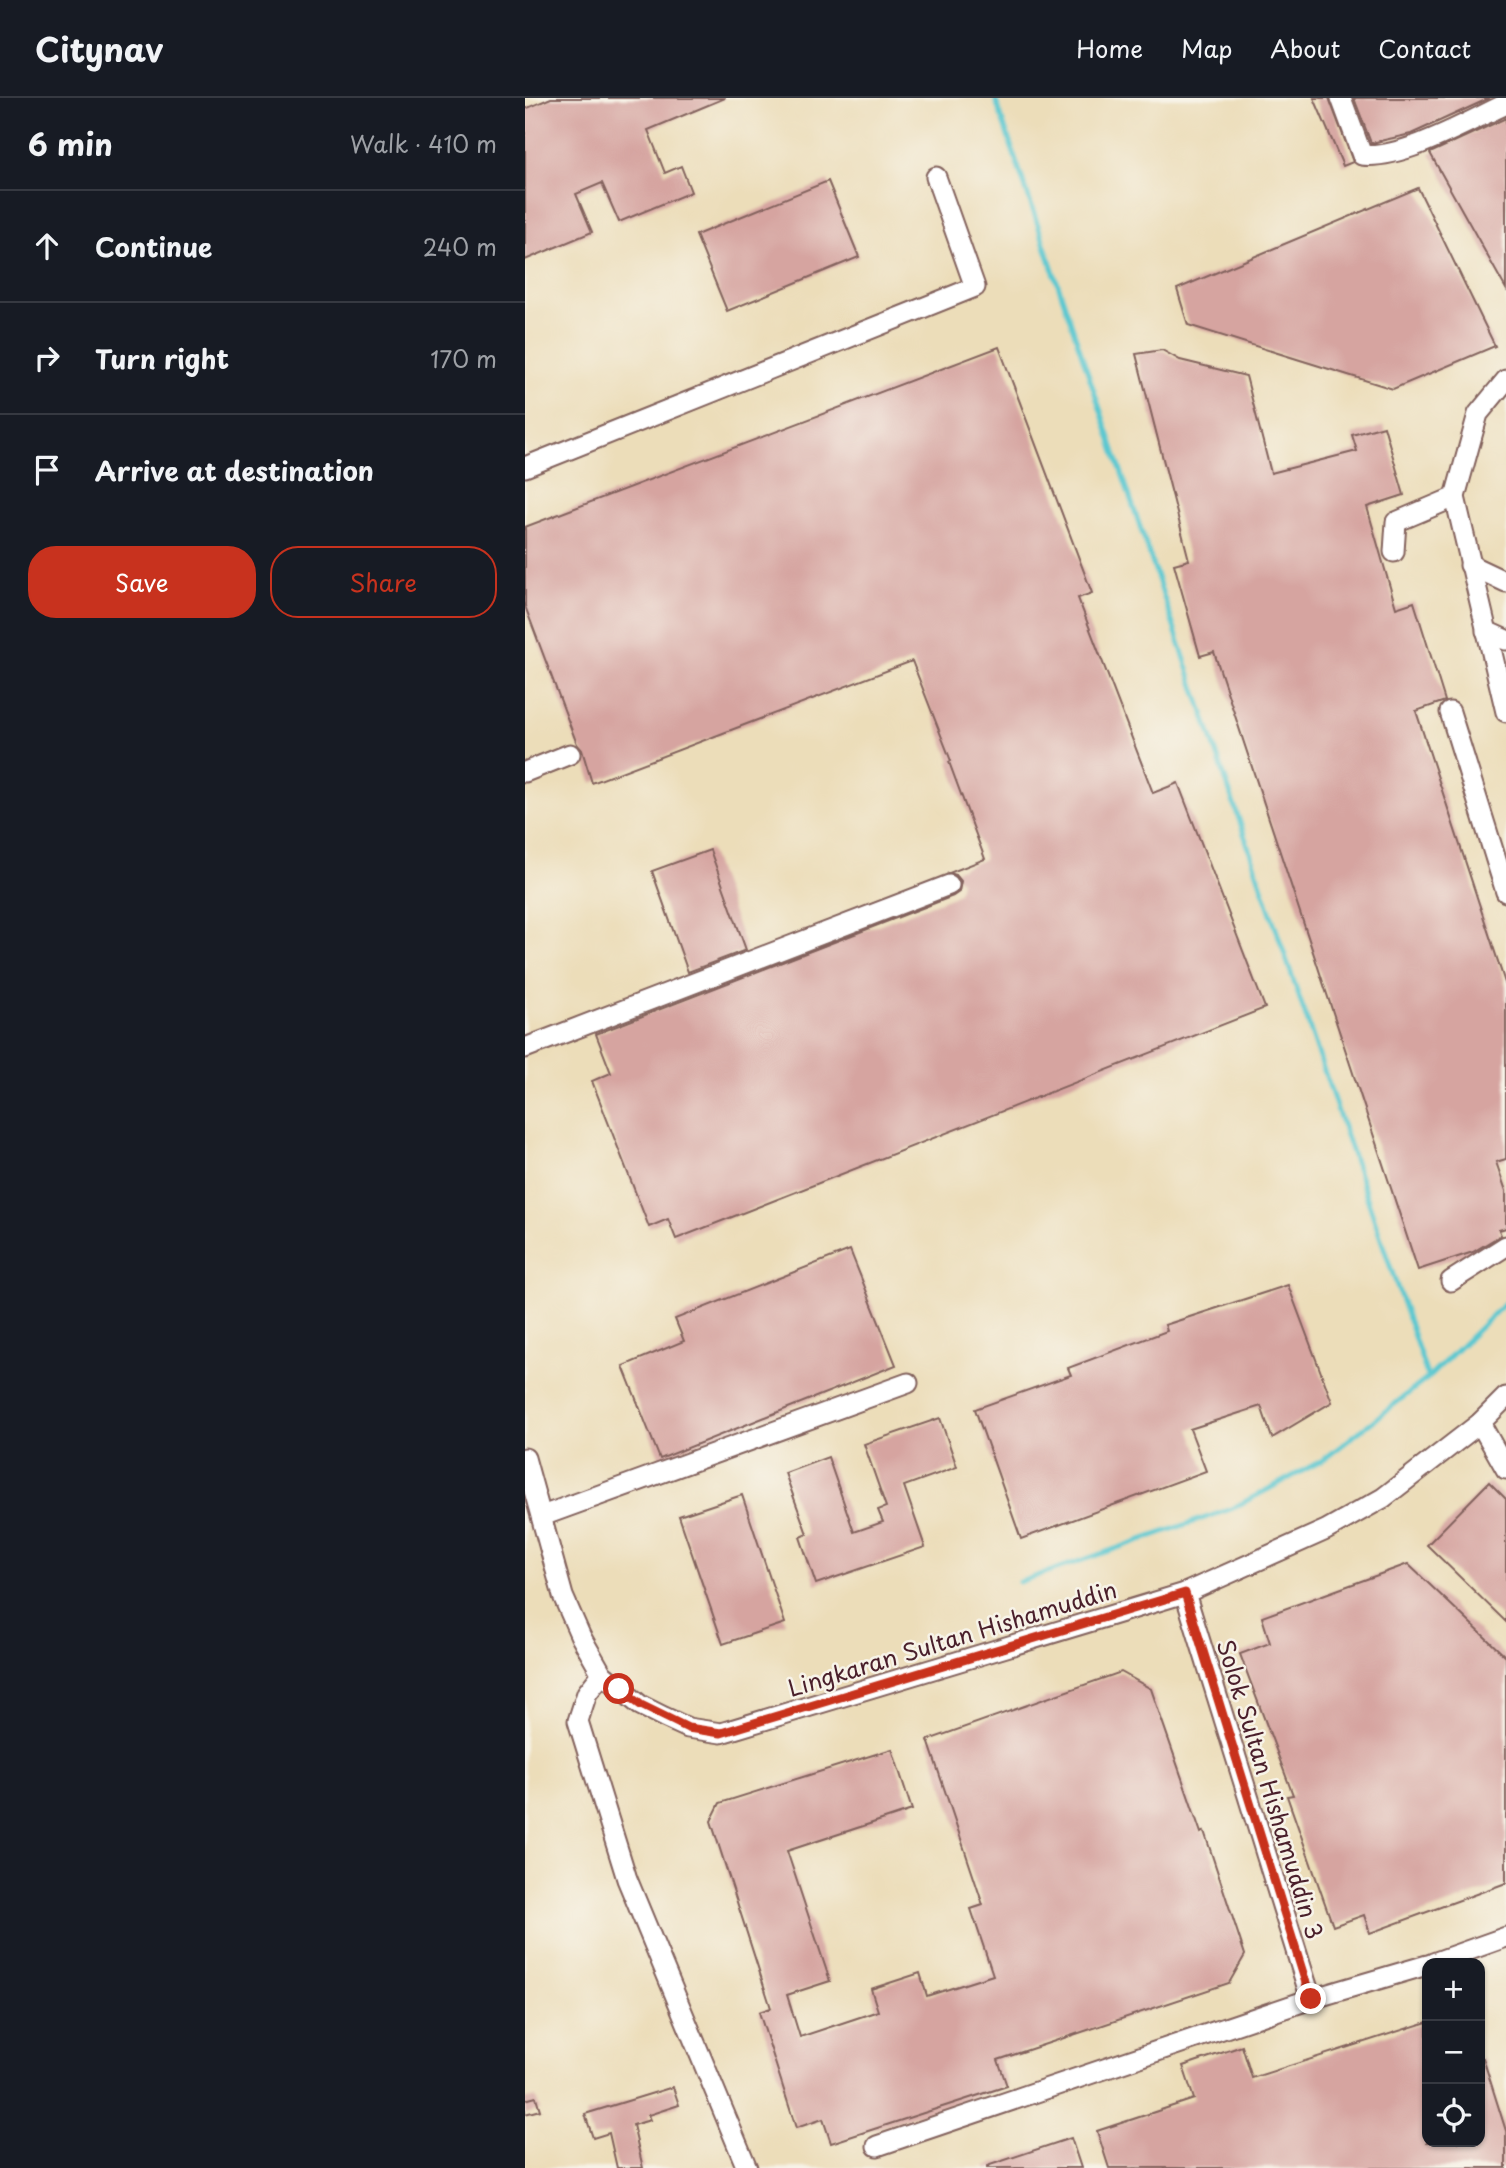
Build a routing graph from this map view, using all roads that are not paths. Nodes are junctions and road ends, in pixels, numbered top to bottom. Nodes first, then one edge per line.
1 (1341, 98) edge
2 (1506, 104) edge
3 (936, 177) dead end
4 (1506, 380) edge
5 (525, 467) edge
6 (1454, 497) junction
7 (1394, 552) dead end
8 (1470, 565) junction
9 (1506, 582) edge
10 (1486, 631) junction
11 (1506, 640) edge
12 (1450, 712) dead end
13 (1506, 712) edge
14 (570, 754) dead end
15 (525, 772) edge
16 (949, 884) dead end
17 (1506, 892) edge
18 (525, 1048) edge
19 (1506, 1246) edge
20 (1451, 1281) dead end
21 (908, 1382) dead end
22 (1506, 1396) edge
23 (1480, 1423) junction
24 (525, 1458) edge
25 (1505, 1463) edge
26 (542, 1516) junction
27 (1185, 1593) junction
28 (602, 1674) junction
29 (1506, 1937) edge
30 (1447, 1958) edge
31 (1422, 1966) edge
32 (1311, 1999) junction
33 (877, 2146) dead end
34 (747, 2168) edge

1 - 2 street
3 - 5 street
4 - 6 street
6 - 7 street
6 - 8 street
8 - 9 street
8 - 10 street
10 - 11 street
10 - 13 street
12 - 17 street
14 - 15 street
16 - 18 street
19 - 20 street
21 - 26 street
22 - 23 street, Lingkaran Sultan Hishamuddin
23 - 25 street
23 - 27 street, Lingkaran Sultan Hishamuddin
24 - 26 street, Lingkaran Sultan Hishamuddin
26 - 28 street, Lingkaran Sultan Hishamuddin
27 - 28 street, Lingkaran Sultan Hishamuddin
27 - 32 street, Solok Sultan Hishamuddin 3
28 - 34 street
29 - 30 street
31 - 32 street
32 - 33 street

